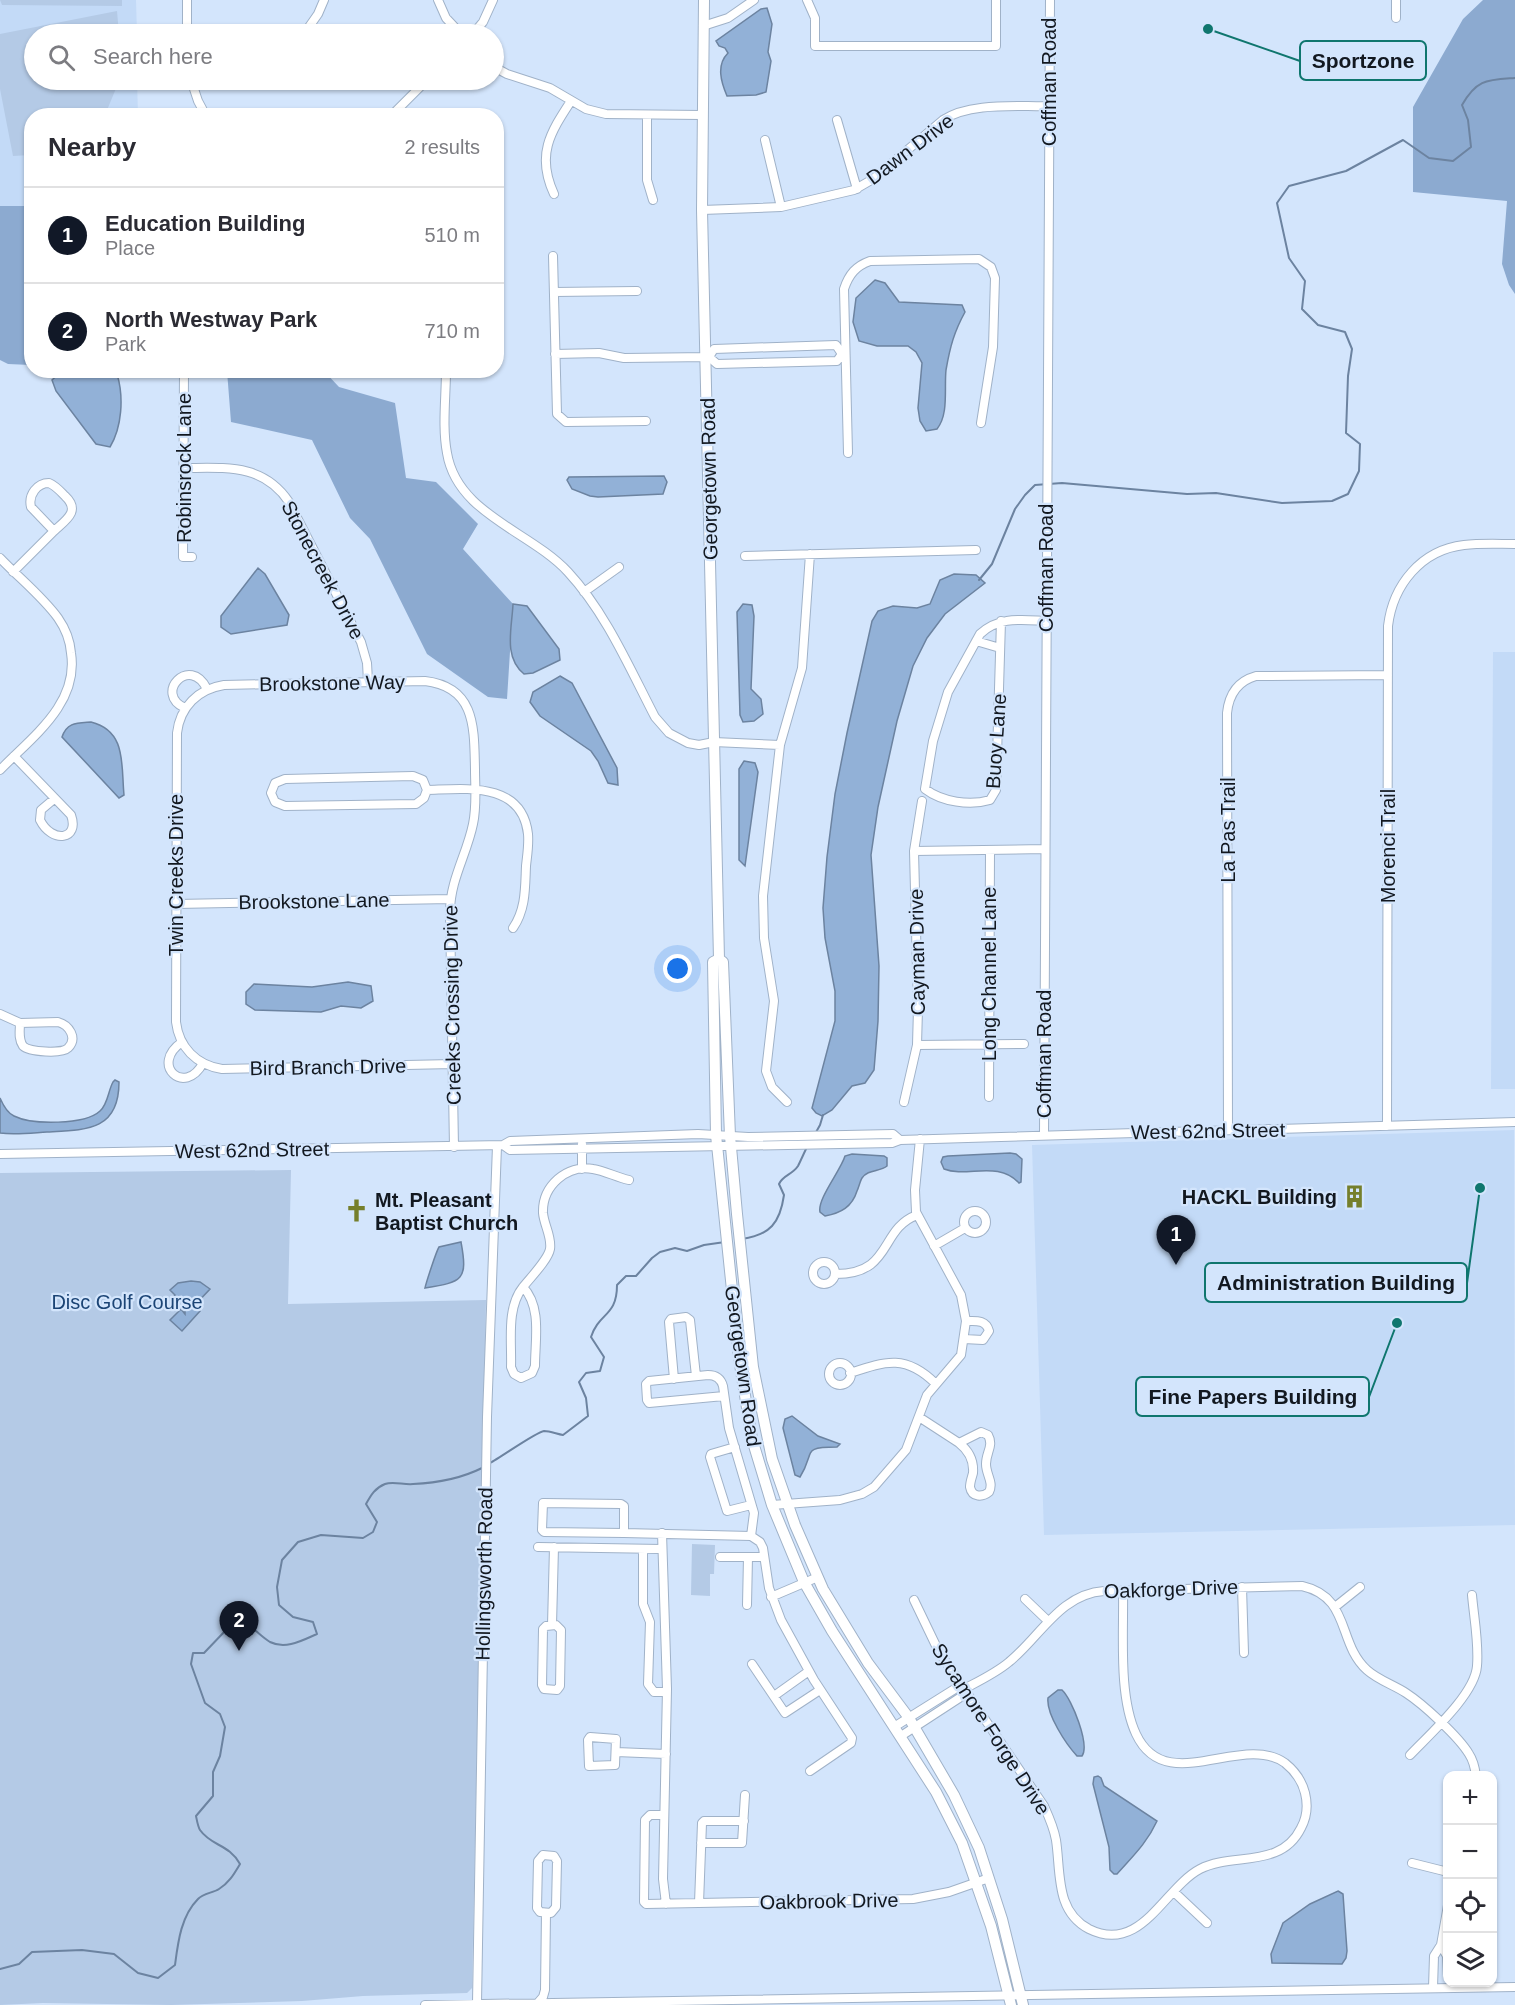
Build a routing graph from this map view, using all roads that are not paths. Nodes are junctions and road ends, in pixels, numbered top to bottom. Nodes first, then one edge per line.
1 (187, 0) edge
2 (324, 0) edge
3 (438, 0) edge
4 (493, 0) edge
5 (704, 0) edge
6 (754, 0) edge
7 (807, 0) edge
8 (996, 0) edge
9 (1050, 0) edge
10 (1396, 0) edge
11 (1396, 18) dead end
12 (186, 24) edge
13 (311, 24) edge
14 (452, 24) edge
15 (482, 24) edge
16 (703, 26) junction
17 (504, 72) edge
18 (195, 90) edge
19 (417, 90) edge
20 (571, 101) junction
21 (1049, 106) junction
22 (203, 108) edge
23 (399, 108) edge
24 (647, 115) junction
25 (702, 115) junction
26 (837, 120) dead end
27 (765, 140) dead end
28 (857, 189) junction
29 (554, 194) dead end
30 (653, 200) dead end
31 (781, 207) junction
32 (702, 210) junction
33 (553, 256) dead end
34 (637, 291) dead end
35 (554, 292) junction
36 (555, 354) junction
37 (844, 354) junction
38 (708, 357) junction
39 (184, 378) edge
40 (446, 378) edge
41 (646, 421) dead end
42 (981, 423) dead end
43 (848, 453) dead end
44 (183, 468) junction
45 (54, 531) junction
46 (1515, 544) edge
47 (976, 550) dead end
48 (810, 554) junction
49 (745, 556) dead end
50 (192, 557) dead end
51 (0, 558) edge
52 (620, 567) dead end
53 (13, 572) junction
54 (584, 592) junction
55 (1001, 621) junction
56 (1046, 621) junction
57 (976, 641) junction
58 (1000, 648) junction
59 (1388, 675) junction
60 (368, 681) junction
61 (207, 689) junction
62 (454, 692) joint
63 (195, 697) joint
64 (185, 708) junction
65 (714, 742) junction
66 (780, 745) junction
67 (14, 756) junction
68 (0, 770) edge
69 (475, 789) junction
70 (427, 790) junction
71 (54, 799) junction
72 (922, 801) dead end
73 (1045, 849) junction
74 (990, 850) junction
75 (914, 851) junction
76 (451, 898) junction
77 (176, 904) junction
78 (513, 928) dead end
79 (719, 959) junction
80 (0, 1014) edge
81 (21, 1023) junction
82 (182, 1042) junction
83 (1024, 1044) dead end
84 (989, 1045) junction
85 (917, 1046) junction
86 (191, 1055) joint
87 (203, 1063) junction
88 (453, 1064) junction
89 (989, 1097) dead end
90 (787, 1102) dead end
91 (904, 1102) dead end
92 (1515, 1122) edge
93 (1387, 1126) junction
94 (1228, 1130) junction
95 (1044, 1135) junction
96 (582, 1138) junction
97 (920, 1139) junction
98 (900, 1140) junction
99 (717, 1141) junction
100 (731, 1141) junction
101 (500, 1145) junction
102 (454, 1147) junction
103 (582, 1149) junction
104 (0, 1154) edge
105 (582, 1169) junction
106 (629, 1180) dead end
107 (917, 1215) junction
108 (965, 1228) dead end
109 (934, 1246) junction
110 (836, 1274) dead end
111 (523, 1287) junction
112 (966, 1321) junction
113 (964, 1339) junction
114 (850, 1373) dead end
115 (696, 1376) junction
116 (674, 1378) junction
117 (936, 1384) junction
118 (724, 1396) junction
119 (919, 1417) junction
120 (959, 1443) junction
121 (735, 1447) junction
122 (788, 1504) junction
123 (751, 1505) junction
124 (772, 1505) junction
125 (624, 1533) junction
126 (662, 1533) junction
127 (751, 1536) junction
128 (538, 1547) dead end
129 (554, 1547) junction
130 (643, 1549) junction
131 (662, 1549) junction
132 (720, 1557) dead end
133 (748, 1557) junction
134 (764, 1557) junction
135 (818, 1577) junction
136 (804, 1582) junction
137 (1242, 1587) junction
138 (1360, 1587) dead end
139 (1122, 1590) junction
140 (1472, 1595) dead end
141 (771, 1597) junction
142 (1025, 1599) dead end
143 (914, 1600) dead end
144 (747, 1605) dead end
145 (1335, 1607) junction
146 (1048, 1621) junction
147 (552, 1625) junction
148 (1244, 1653) dead end
149 (752, 1664) dead end
150 (809, 1671) junction
151 (964, 1689) junction
152 (820, 1690) junction
153 (667, 1692) junction
154 (774, 1696) junction
155 (911, 1723) junction
156 (1440, 1723) junction
157 (898, 1732) junction
158 (616, 1752) junction
159 (666, 1754) junction
160 (1410, 1755) dead end
161 (810, 1771) dead end
162 (1475, 1771) edge
163 (745, 1795) dead end
164 (664, 1815) junction
165 (744, 1821) junction
166 (701, 1843) junction
167 (1412, 1863) dead end
168 (1443, 1871) edge
169 (989, 1878) junction
170 (976, 1882) junction
171 (1174, 1892) junction
172 (699, 1903) junction
173 (666, 1904) junction
174 (546, 1913) junction
175 (1207, 1923) dead end
176 (1443, 1933) edge
177 (1441, 1946) junction
178 (1443, 1949) edge
179 (1443, 1986) edge
180 (1497, 1986) edge
181 (1515, 1987) edge
182 (1433, 1988) junction
183 (1010, 2000) edge
184 (1022, 2000) edge
185 (898, 2001) edge
186 (698, 2002) edge
187 (477, 2003) junction
188 (537, 2004) edge
189 (425, 2005) edge

1 - 12 street
2 - 13 street
3 - 14 street
4 - 15 street
5 - 16 main road, Georgetown Road
6 - 16 street
7 - 8 street
9 - 21 street, Coffman Road
10 - 11 street
16 - 25 main road, Georgetown Road
17 - 20 street
18 - 22 street
19 - 23 street
20 - 24 street
20 - 29 street
21 - 28 street, Dawn Drive
21 - 56 street, Coffman Road
24 - 25 street
24 - 30 street
25 - 32 main road, Georgetown Road
26 - 28 street
27 - 31 street
28 - 31 street, Dawn Drive
31 - 32 street, Dawn Drive
32 - 38 main road, Georgetown Road
33 - 35 street
34 - 35 street
35 - 36 street
36 - 38 street
36 - 41 street
37 - 38 street
37 - 38 street
37 - 42 street
37 - 43 street
38 - 65 main road, Georgetown Road
39 - 44 street, Robinsrock Lane
40 - 54 street
44 - 50 street, Robinsrock Lane
44 - 60 street, Stonecreek Drive
45 - 45 street
45 - 53 street
46 - 59 street, Morenci Trail
47 - 48 street
48 - 49 street
48 - 66 street
51 - 53 street
52 - 54 street
53 - 67 street
54 - 65 street
55 - 56 street
55 - 57 street
55 - 58 street, Buoy Lane
56 - 73 street, Coffman Road
57 - 58 street
57 - 58 street, Buoy Lane
59 - 93 street, Morenci Trail
59 - 94 street, La Pas Trail
60 - 61 street, Brookstone Way
60 - 62 street, Brookstone Way
61 - 63 street, Brookstone Way
61 - 64 street
62 - 69 street, Creeks Crossing Drive
63 - 64 street, Twin Creeks Drive
64 - 77 street, Twin Creeks Drive
65 - 66 street
65 - 79 main road, Georgetown Road
66 - 90 street
67 - 68 street
67 - 71 street
69 - 70 street
69 - 76 street, Creeks Crossing Drive
69 - 78 street
70 - 70 street
71 - 71 street
72 - 75 street, Cayman Drive
73 - 74 street
73 - 95 street, Coffman Road
74 - 75 street
74 - 84 street, Long Channel Lane
75 - 85 street, Cayman Drive
76 - 77 street, Brookstone Lane
76 - 88 street, Creeks Crossing Drive
77 - 82 street, Twin Creeks Drive
79 - 99 main road, Georgetown Road
79 - 100 main road, Georgetown Road
80 - 81 street
81 - 81 street
82 - 86 street, Twin Creeks Drive
82 - 87 street
83 - 84 street
84 - 85 street
84 - 89 street, Long Channel Lane
85 - 91 street, Cayman Drive
86 - 87 street, Bird Branch Drive
87 - 88 street, Bird Branch Drive
88 - 102 street, Creeks Crossing Drive
92 - 93 street, West 62nd Street
93 - 94 street, West 62nd Street
94 - 95 street, West 62nd Street
95 - 97 street, West 62nd Street
96 - 99 street, West 62nd Street
96 - 101 street, West 62nd Street
96 - 103 street
97 - 98 street, West 62nd Street
97 - 107 street
98 - 100 street, West 62nd Street
98 - 100 street, West 62nd Street
99 - 100 street, West 62nd Street
99 - 103 street, West 62nd Street
99 - 124 main road, Georgetown Road
100 - 122 main road, Georgetown Road
101 - 102 street, West 62nd Street
101 - 103 street, West 62nd Street
101 - 187 street, Hollingsworth Road
102 - 104 street, West 62nd Street
103 - 105 street
105 - 106 street
105 - 111 street
107 - 109 street
107 - 110 street
108 - 109 street
109 - 112 street
111 - 111 street
112 - 113 street
112 - 113 street
113 - 117 street
114 - 117 street
115 - 116 street
115 - 116 street
115 - 118 street
116 - 118 street
117 - 119 street
118 - 121 street
119 - 120 street
119 - 122 street
120 - 120 street
121 - 123 street
121 - 123 street, Georgetown Road
122 - 124 street
122 - 135 main road, Georgetown Road
123 - 127 street
124 - 136 main road, Georgetown Road
125 - 125 street
125 - 126 street
126 - 127 street
126 - 131 street
127 - 134 street
128 - 129 street
129 - 130 street
129 - 147 street
130 - 131 street
130 - 153 street
131 - 153 street
132 - 133 street
133 - 134 street
133 - 144 street
134 - 141 street
135 - 136 street
135 - 155 main road, Georgetown Road
136 - 141 street
136 - 157 main road, Georgetown Road
137 - 139 street, Oakforge Drive
137 - 145 street, Oakforge Drive
137 - 148 street
138 - 145 street
139 - 146 street, Oakforge Drive
139 - 171 street, Sycamore Forge Drive
140 - 156 street
141 - 150 street
142 - 146 street
143 - 151 street, Sycamore Forge Drive
145 - 156 street
146 - 151 street, Oakforge Drive
147 - 147 street
149 - 154 street
150 - 152 street
150 - 154 street
151 - 155 street, Oakforge Drive
151 - 171 street, Sycamore Forge Drive
152 - 154 street
152 - 161 street
153 - 159 street
155 - 157 street, Oakforge Drive
155 - 169 main road, Georgetown Road
156 - 160 street
156 - 162 street
157 - 170 main road, Georgetown Road
158 - 158 street
158 - 159 street
159 - 164 street
163 - 165 street
164 - 173 street
164 - 173 street
165 - 166 street
165 - 166 street
166 - 172 street
167 - 168 street
169 - 170 street, Oakbrook Drive
169 - 184 main road, Georgetown Road
170 - 172 street, Oakbrook Drive
170 - 183 main road, Georgetown Road
171 - 175 street
172 - 173 street, Oakbrook Drive
174 - 174 street
174 - 188 street
176 - 177 street
177 - 178 street
177 - 182 street
179 - 182 street
180 - 181 street
182 - 184 street
183 - 184 street
183 - 185 street
185 - 186 street
186 - 188 street
187 - 188 street
187 - 189 street

